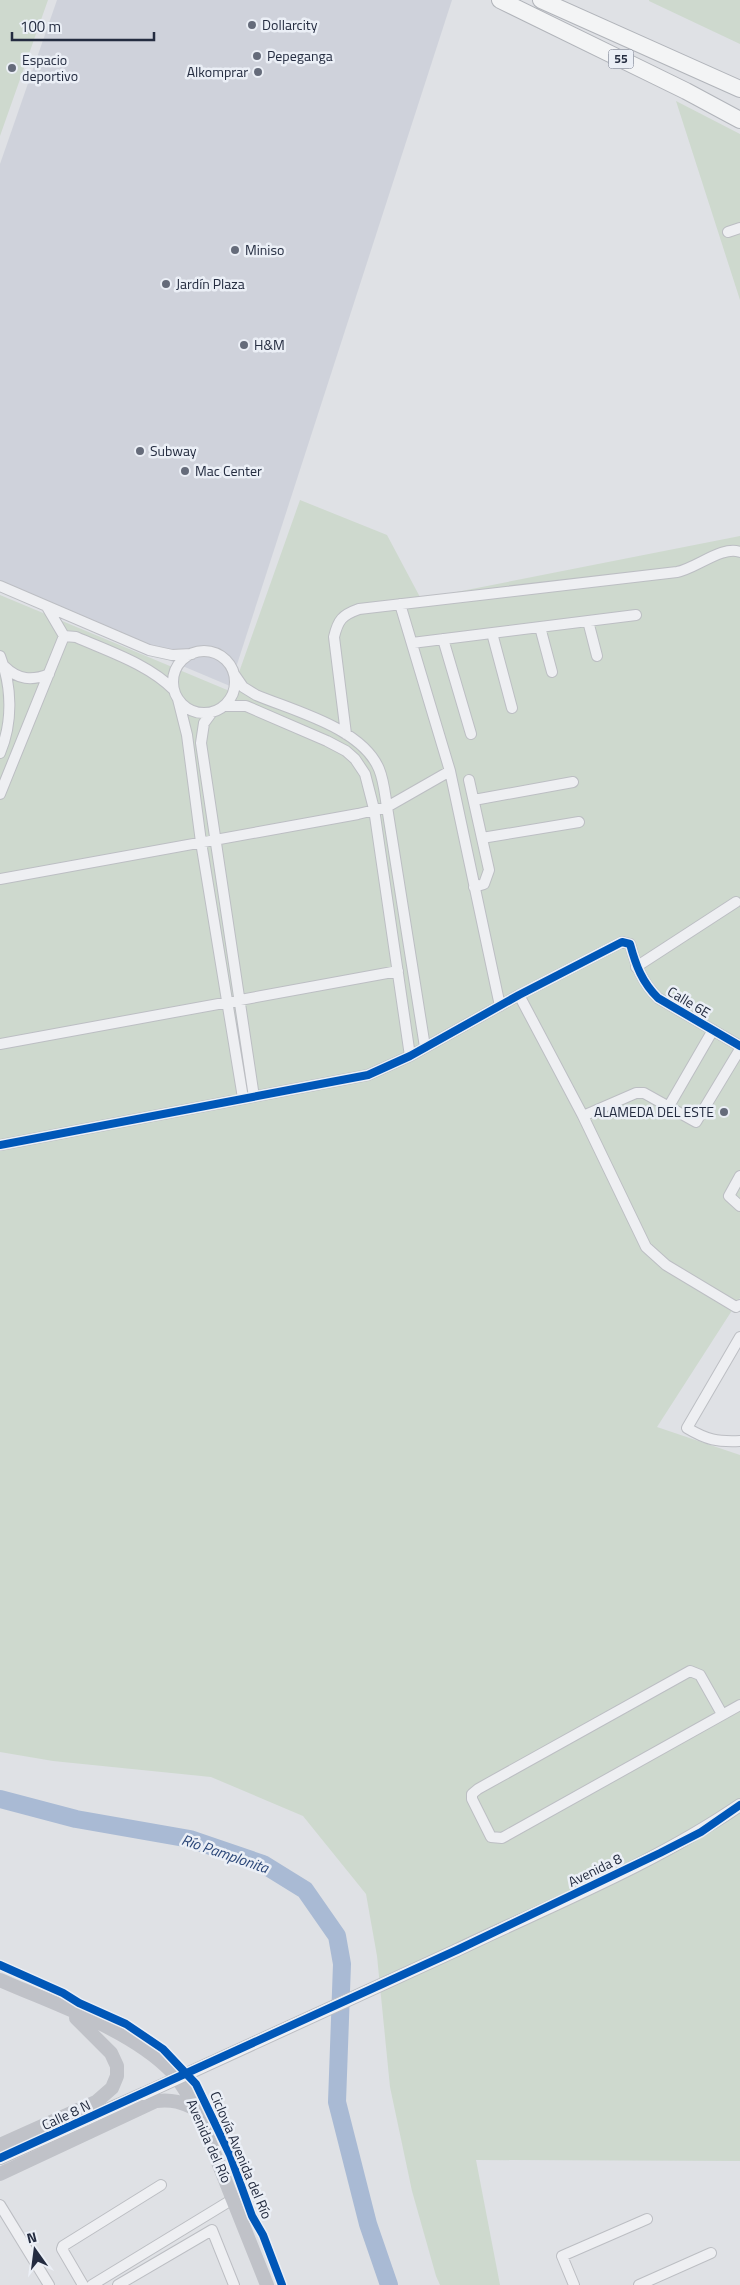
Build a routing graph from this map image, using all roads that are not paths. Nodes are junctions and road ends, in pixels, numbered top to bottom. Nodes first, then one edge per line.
1 (500, 0) edge
2 (541, 0) edge
3 (740, 89) edge
4 (740, 120) edge
5 (740, 228) edge
6 (728, 232) dead end
7 (740, 552) edge
8 (0, 586) edge
9 (400, 604) junction
10 (46, 607) junction
11 (636, 615) dead end
12 (588, 621) junction
13 (540, 627) junction
14 (492, 633) junction
15 (64, 636) junction
16 (443, 639) junction
17 (412, 643) junction
18 (192, 654) junction
19 (596, 656) dead end
20 (2, 661) edge
21 (552, 672) dead end
22 (50, 674) junction
23 (234, 674) junction
24 (176, 694) junction
25 (342, 705) junction
26 (224, 706) junction
27 (512, 708) dead end
28 (212, 712) junction
29 (326, 724) junction
30 (346, 734) junction
31 (471, 734) dead end
32 (0, 753) edge
33 (450, 771) junction
34 (469, 780) dead end
35 (573, 782) dead end
36 (0, 794) edge
37 (474, 800) junction
38 (387, 807) junction
39 (374, 810) junction
40 (579, 822) dead end
41 (482, 838) junction
42 (215, 840) junction
43 (201, 842) junction
44 (0, 879) edge
45 (474, 887) junction
46 (736, 902) dead end
47 (636, 968) junction
48 (398, 971) junction
49 (519, 995) junction
50 (239, 1000) junction
51 (228, 1002) junction
52 (500, 1006) junction
53 (713, 1030) junction
54 (0, 1044) edge
55 (425, 1047) junction
56 (740, 1048) edge
57 (410, 1056) junction
58 (249, 1098) junction
59 (669, 1106) junction
60 (583, 1116) junction
61 (0, 1145) edge
62 (740, 1176) edge
63 (740, 1206) edge
64 (740, 1305) edge
65 (740, 1337) edge
66 (740, 1441) edge
67 (740, 1704) edge
68 (722, 1714) junction
69 (740, 1805) edge
70 (0, 1980) edge
71 (66, 2009) junction
72 (143, 2094) joint
73 (196, 2110) junction
74 (0, 2145) edge
75 (0, 2158) edge
76 (0, 2174) edge
77 (161, 2186) dead end
78 (233, 2199) junction
79 (0, 2205) edge
80 (648, 2218) dead end
81 (711, 2254) dead end
82 (50, 2285) edge
83 (83, 2285) edge
84 (92, 2285) edge
85 (118, 2285) edge
86 (234, 2285) edge
87 (267, 2285) edge
88 (574, 2285) edge
89 (639, 2285) edge

1 - 4 highway, 55
2 - 3 highway, 55
5 - 6 street
7 - 9 street
8 - 10 street
9 - 17 street
9 - 25 street
10 - 15 street
10 - 18 street
11 - 12 street
12 - 13 street
12 - 19 street
13 - 14 street
13 - 21 street
14 - 16 street
14 - 27 street
15 - 22 street
15 - 24 street
16 - 17 street
16 - 31 street
17 - 33 street
18 - 23 street
18 - 24 street
20 - 22 street
20 - 32 street
22 - 36 street
23 - 26 street
23 - 29 street
24 - 28 street
24 - 43 street
25 - 29 street
25 - 30 street
26 - 28 street
26 - 39 street
28 - 42 street
29 - 30 street
30 - 38 street
33 - 38 street
33 - 45 street
34 - 37 street
35 - 37 street
37 - 41 street
38 - 39 street
38 - 55 street
39 - 42 street
39 - 48 street
40 - 41 street
41 - 45 street
42 - 43 street
42 - 50 street
43 - 44 street
43 - 51 street
45 - 52 street
46 - 47 street
47 - 49 street, Calle 6E
47 - 53 street, Calle 6E
48 - 50 street
48 - 57 street
49 - 52 street
49 - 60 street
50 - 51 street
50 - 58 street
51 - 54 street
51 - 58 street
52 - 55 street
53 - 56 street, Calle 6E
53 - 59 street
55 - 57 street
56 - 59 street
57 - 58 street
58 - 61 street
59 - 60 street
60 - 64 street
62 - 63 street
65 - 66 street
67 - 68 street
68 - 68 street
69 - 72 street, Avenida 8, bridge
70 - 71 main road, Avenida del Río
71 - 73 main road, Avenida del Río
71 - 74 main road
72 - 75 street, Calle 8 N
73 - 76 main road
73 - 78 main road, Avenida del Río
77 - 83 street
78 - 84 street
78 - 87 main road, Avenida del Río
79 - 82 street
80 - 88 street
81 - 89 street
85 - 86 street

